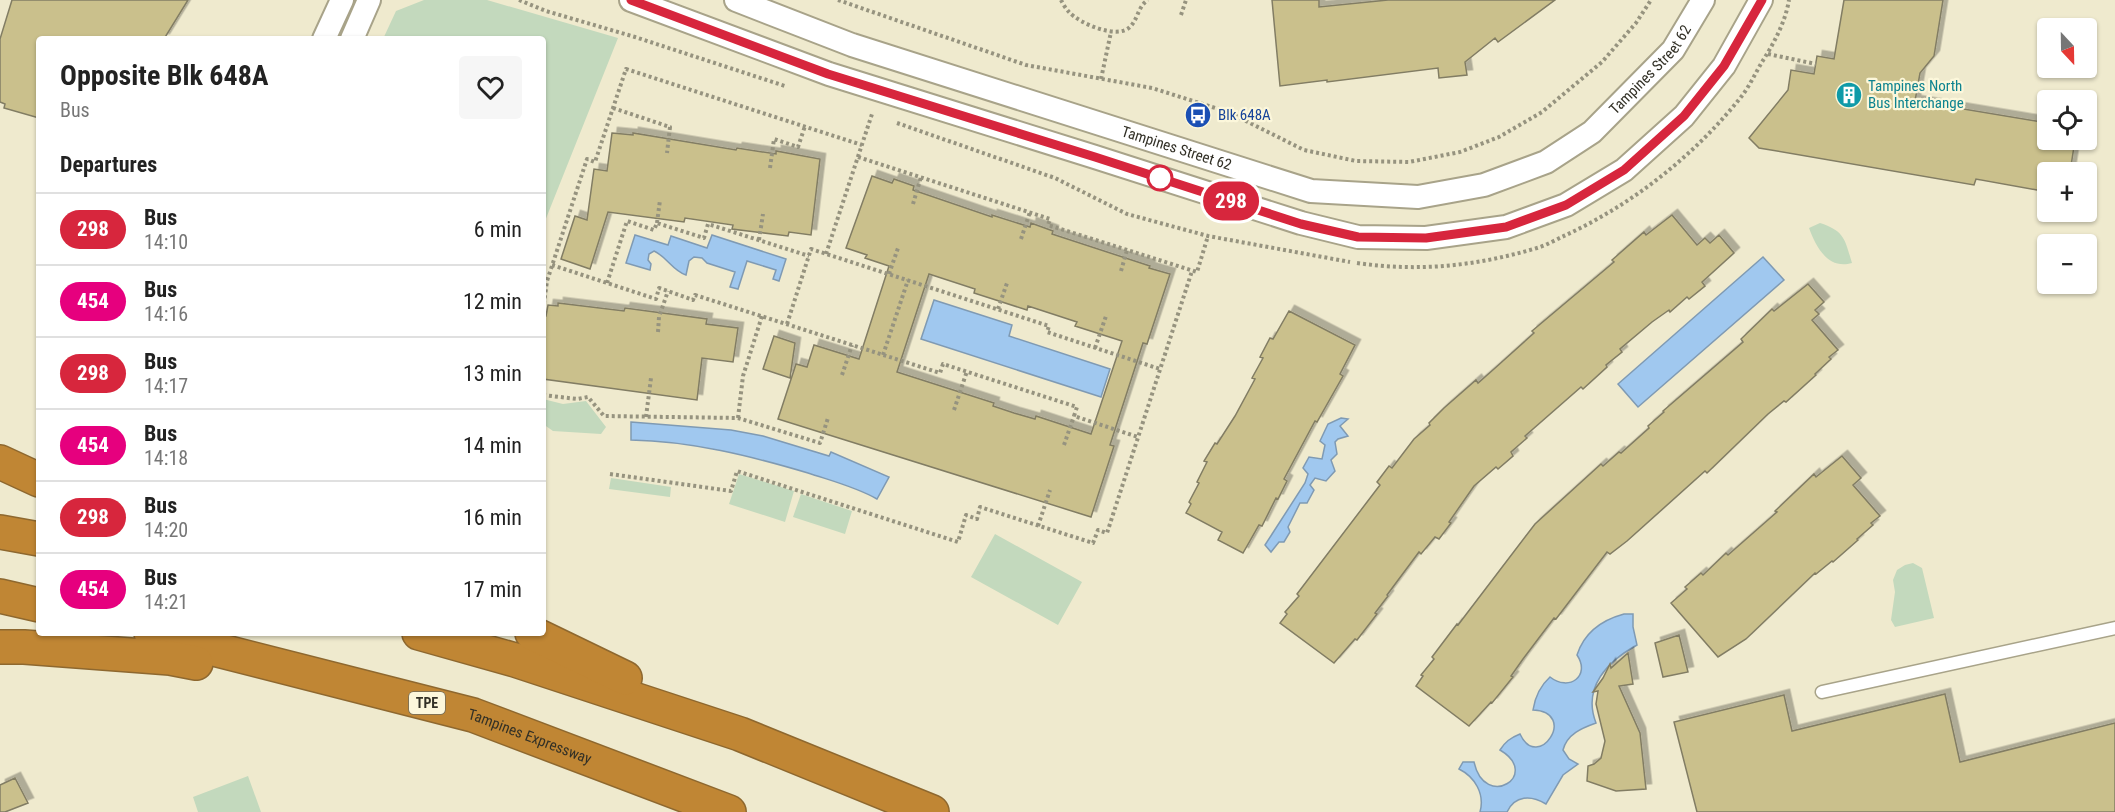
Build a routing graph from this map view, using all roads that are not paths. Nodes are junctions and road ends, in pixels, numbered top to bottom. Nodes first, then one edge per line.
1 (369, 0) edge
2 (631, 0) edge
3 (736, 0) edge
4 (1703, 0) edge
5 (1761, 0) edge
6 (338, 4) edge
7 (325, 36) edge
8 (353, 36) edge
9 (0, 462) edge
10 (36, 479) edge
11 (0, 532) edge
12 (36, 538) edge
13 (0, 596) edge
14 (36, 605) edge
15 (2115, 628) edge
16 (163, 636) edge
17 (430, 636) edge
18 (538, 636) edge
19 (0, 647) edge
20 (260, 660) junction
21 (1822, 693) dead end
22 (740, 734) junction
23 (729, 812) edge
24 (932, 812) edge

1 - 8 street
2 - 5 street
3 - 4 street, Tampines Street 62
6 - 7 street
9 - 10 highway
11 - 12 highway
13 - 14 highway
15 - 21 lane
16 - 20 highway, Tampines Expressway / TPE
17 - 22 highway
18 - 22 highway
19 - 20 highway
20 - 23 highway, Tampines Expressway / TPE
22 - 24 highway

